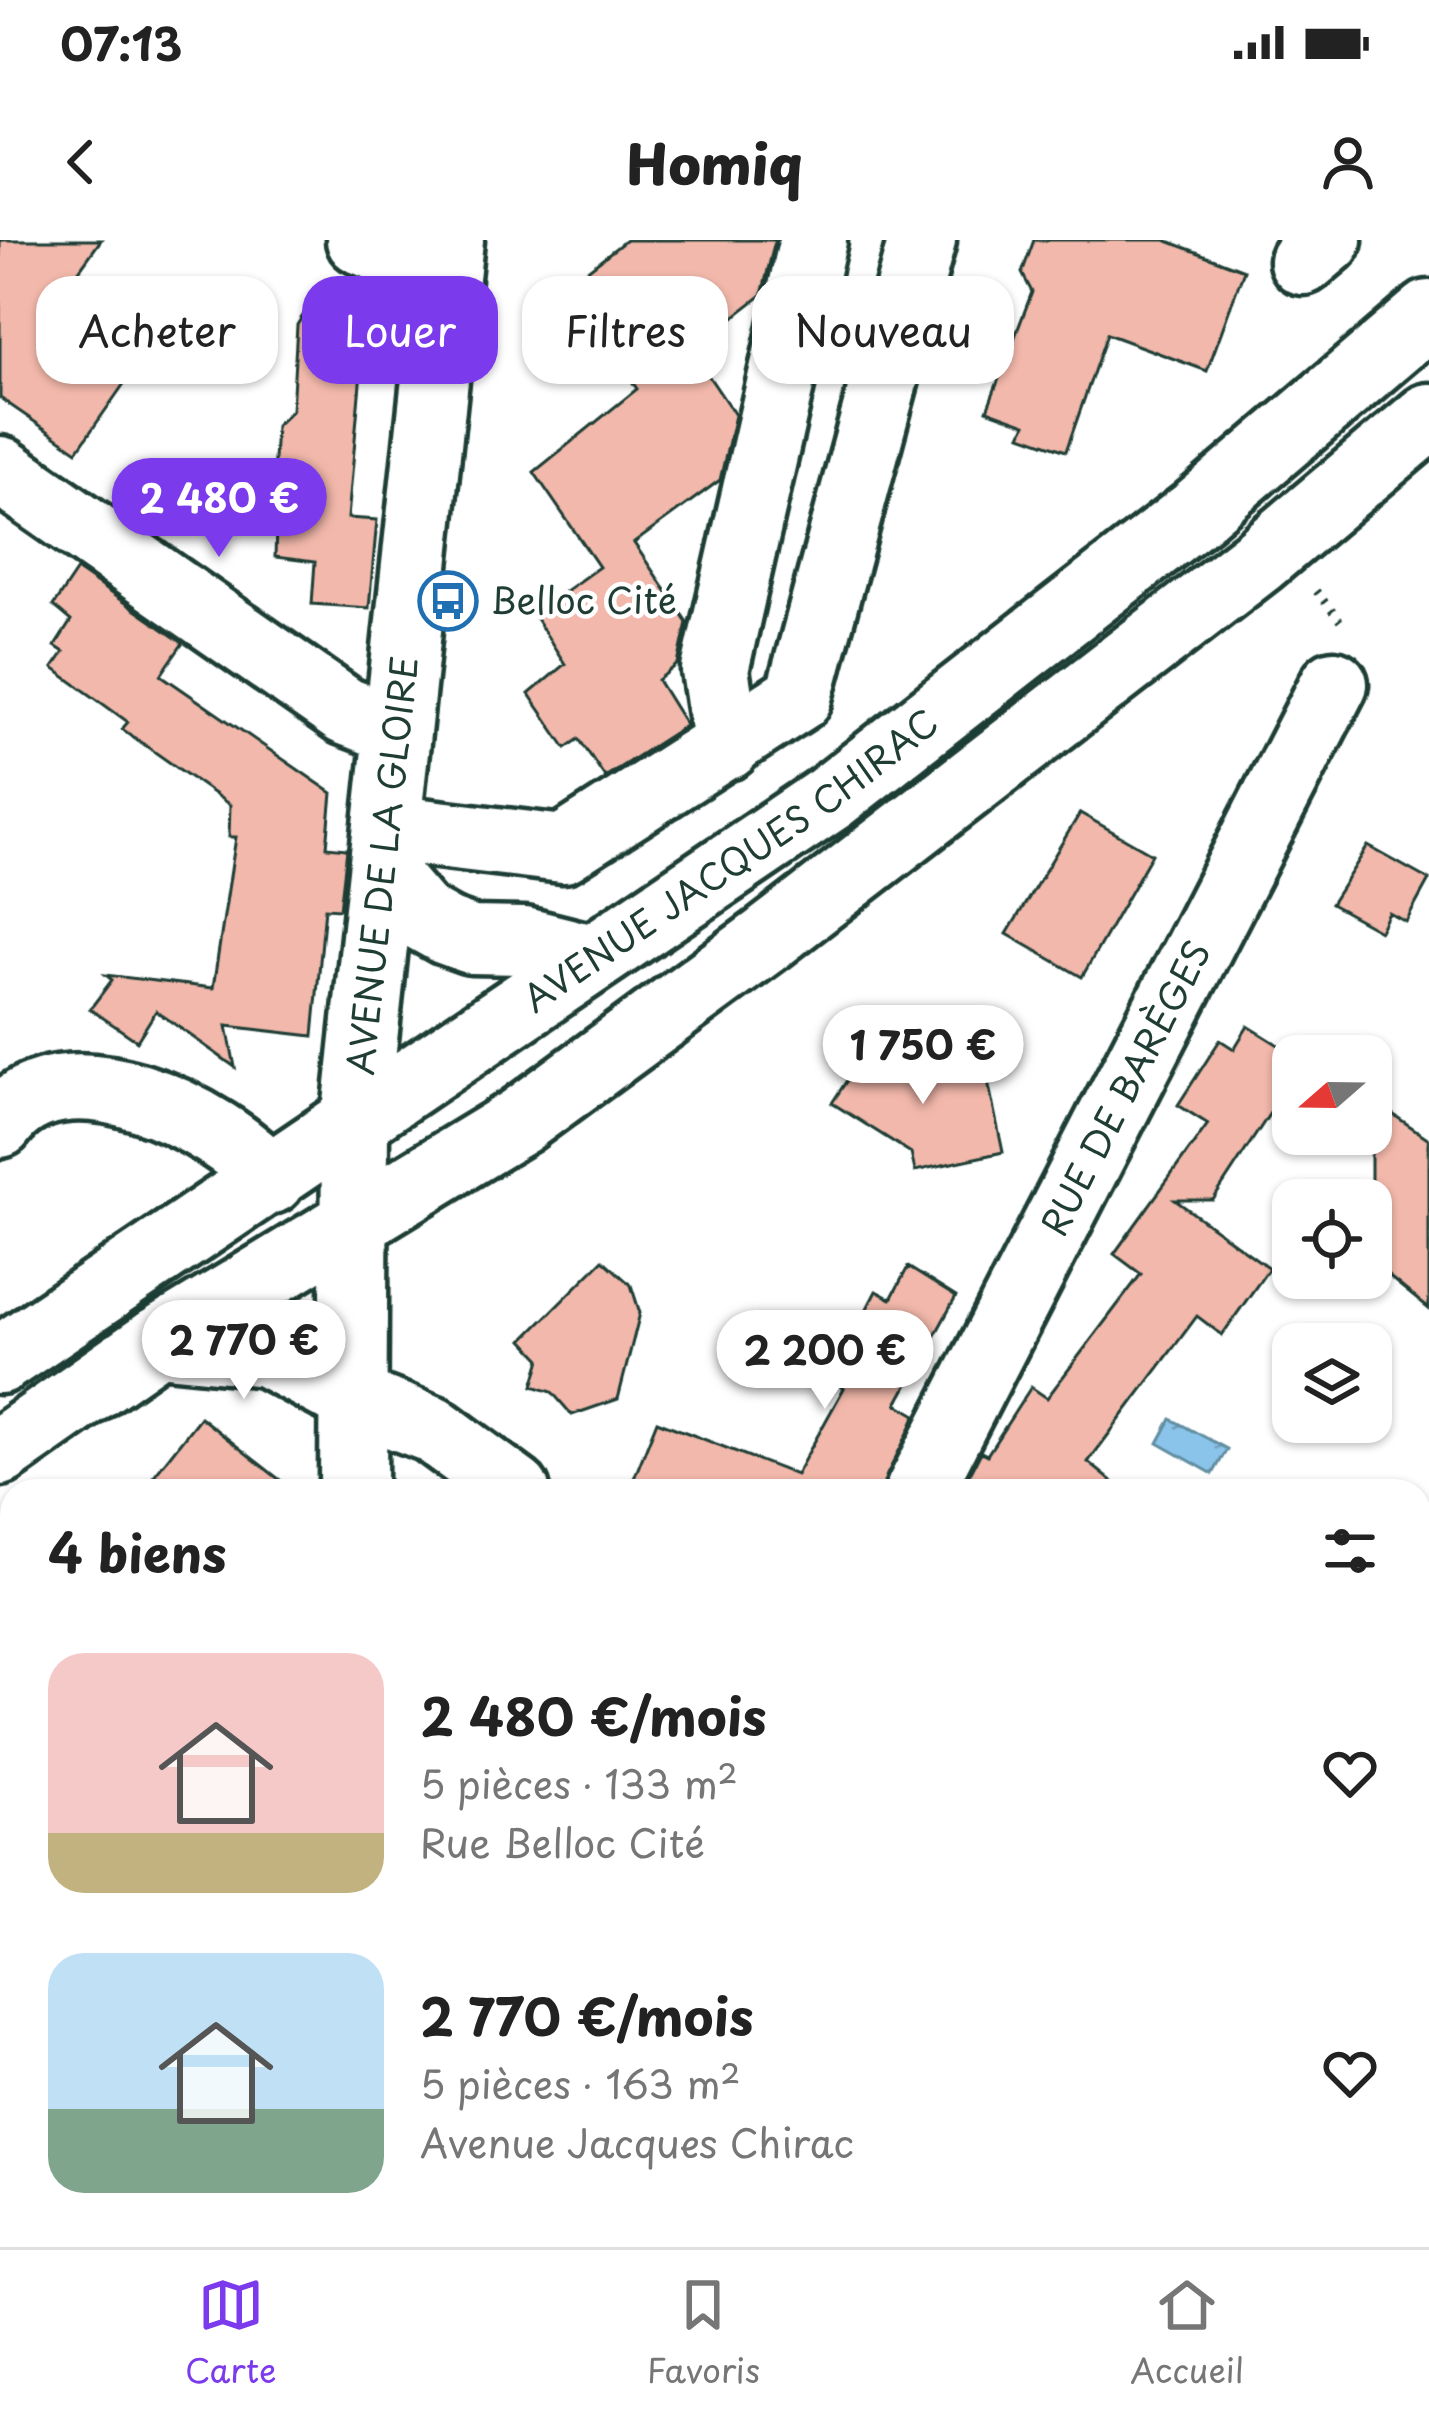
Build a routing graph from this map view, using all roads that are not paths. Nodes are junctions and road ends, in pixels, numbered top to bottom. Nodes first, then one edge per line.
1 (813, 240) edge
2 (922, 240) edge
3 (404, 246) edge
4 (1429, 314) edge
5 (1429, 417) edge
6 (0, 470) edge
7 (1338, 654) road end
8 (396, 730) junction
9 (727, 746) junction
10 (385, 851) junction
11 (592, 958) junction
12 (355, 1123) junction
13 (0, 1124) edge
14 (271, 1180) junction
15 (353, 1221) junction
16 (157, 1342) junction
17 (0, 1360) edge
18 (352, 1399) junction
19 (0, 1452) edge
20 (353, 1479) edge
21 (500, 1479) edge
22 (925, 1479) edge

1 - 9 main road
2 - 9 main road
3 - 8 main road, AVENUE DE LA GLOIRE
4 - 11 main road, AVENUE JACQUES CHIRAC
5 - 15 main road, AVENUE JACQUES CHIRAC
6 - 8 main road
7 - 22 main road, RUE DE BARÈGES
8 - 10 main road, AVENUE DE LA GLOIRE
9 - 10 main road
10 - 11 main road
10 - 12 main road, AVENUE DE LA GLOIRE
11 - 12 main road, AVENUE JACQUES CHIRAC
12 - 14 main road, AVENUE JACQUES CHIRAC
12 - 15 main road, AVENUE DE LA GLOIRE
13 - 14 main road
14 - 17 main road, AVENUE JACQUES CHIRAC
15 - 16 main road, AVENUE JACQUES CHIRAC
15 - 18 main road, AVENUE DE LA GLOIRE
16 - 18 main road
16 - 19 main road, AVENUE JACQUES CHIRAC
18 - 20 main road, AVENUE DE LA GLOIRE
18 - 21 main road

